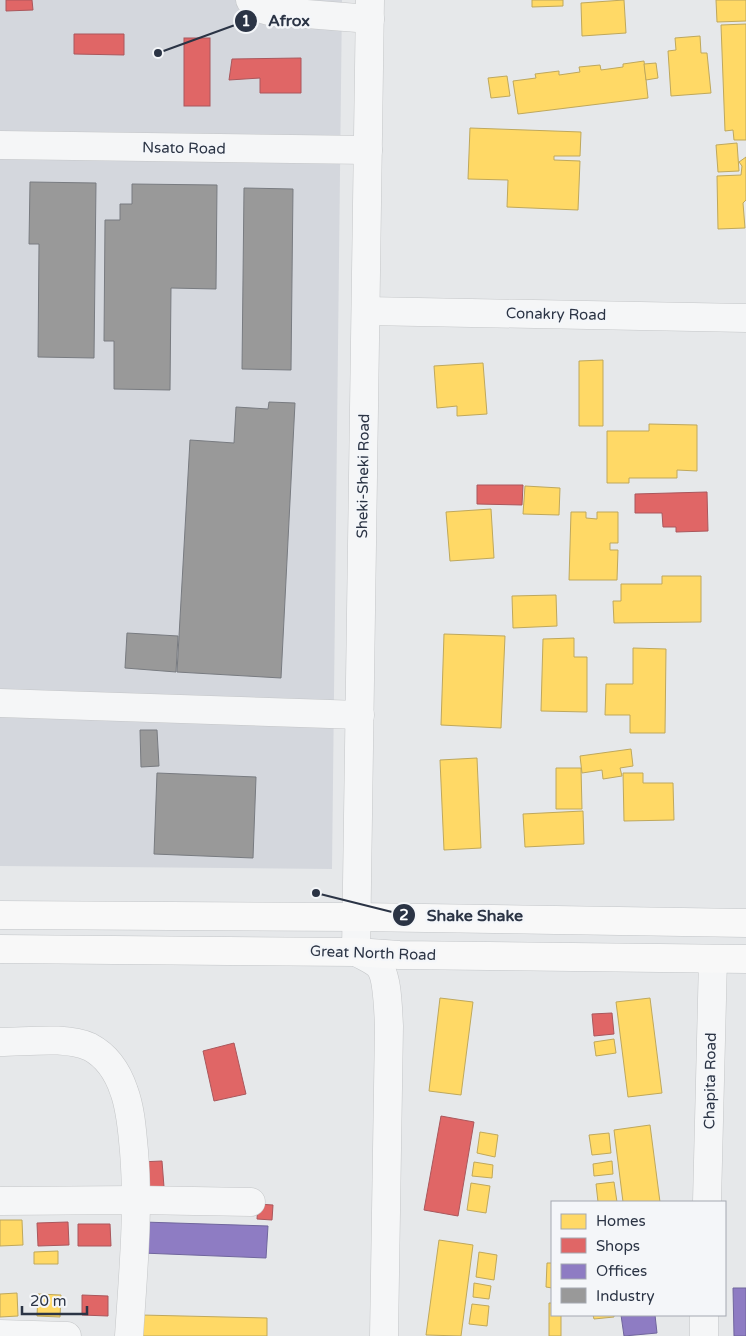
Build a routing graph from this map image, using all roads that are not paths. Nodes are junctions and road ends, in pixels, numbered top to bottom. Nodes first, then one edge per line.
1 (250, 0) edge
2 (370, 10) edge
3 (0, 145) edge
4 (368, 150) junction
5 (366, 311) junction
6 (746, 318) edge
7 (0, 703) edge
8 (360, 715) junction
9 (0, 915) edge
10 (357, 917) junction
11 (746, 923) edge
12 (0, 949) edge
13 (356, 952) junction
14 (713, 959) junction
15 (746, 959) edge
16 (0, 1042) edge
17 (137, 1200) junction
18 (0, 1201) edge
19 (707, 1201) edge
20 (251, 1202) dead end
21 (704, 1316) edge
22 (0, 1334) edge
23 (67, 1336) edge
24 (129, 1336) edge
25 (384, 1336) edge
26 (704, 1336) edge

1 - 2 street
2 - 4 street, Sheki-Sheki Road
3 - 4 street, Nsato Road
4 - 5 street, Sheki-Sheki Road
5 - 6 street, Conakry Road
5 - 8 street, Sheki-Sheki Road
7 - 8 street
8 - 10 street, Sheki-Sheki Road
9 - 10 main road
10 - 11 main road
10 - 13 street, Sheki-Sheki Road
12 - 13 main road, Great North Road
13 - 14 main road, Great North Road
13 - 25 street
14 - 15 main road, Great North Road
14 - 19 street, Chapita Road
16 - 17 street
17 - 18 street
17 - 20 street
17 - 24 street
21 - 26 street
22 - 23 street

